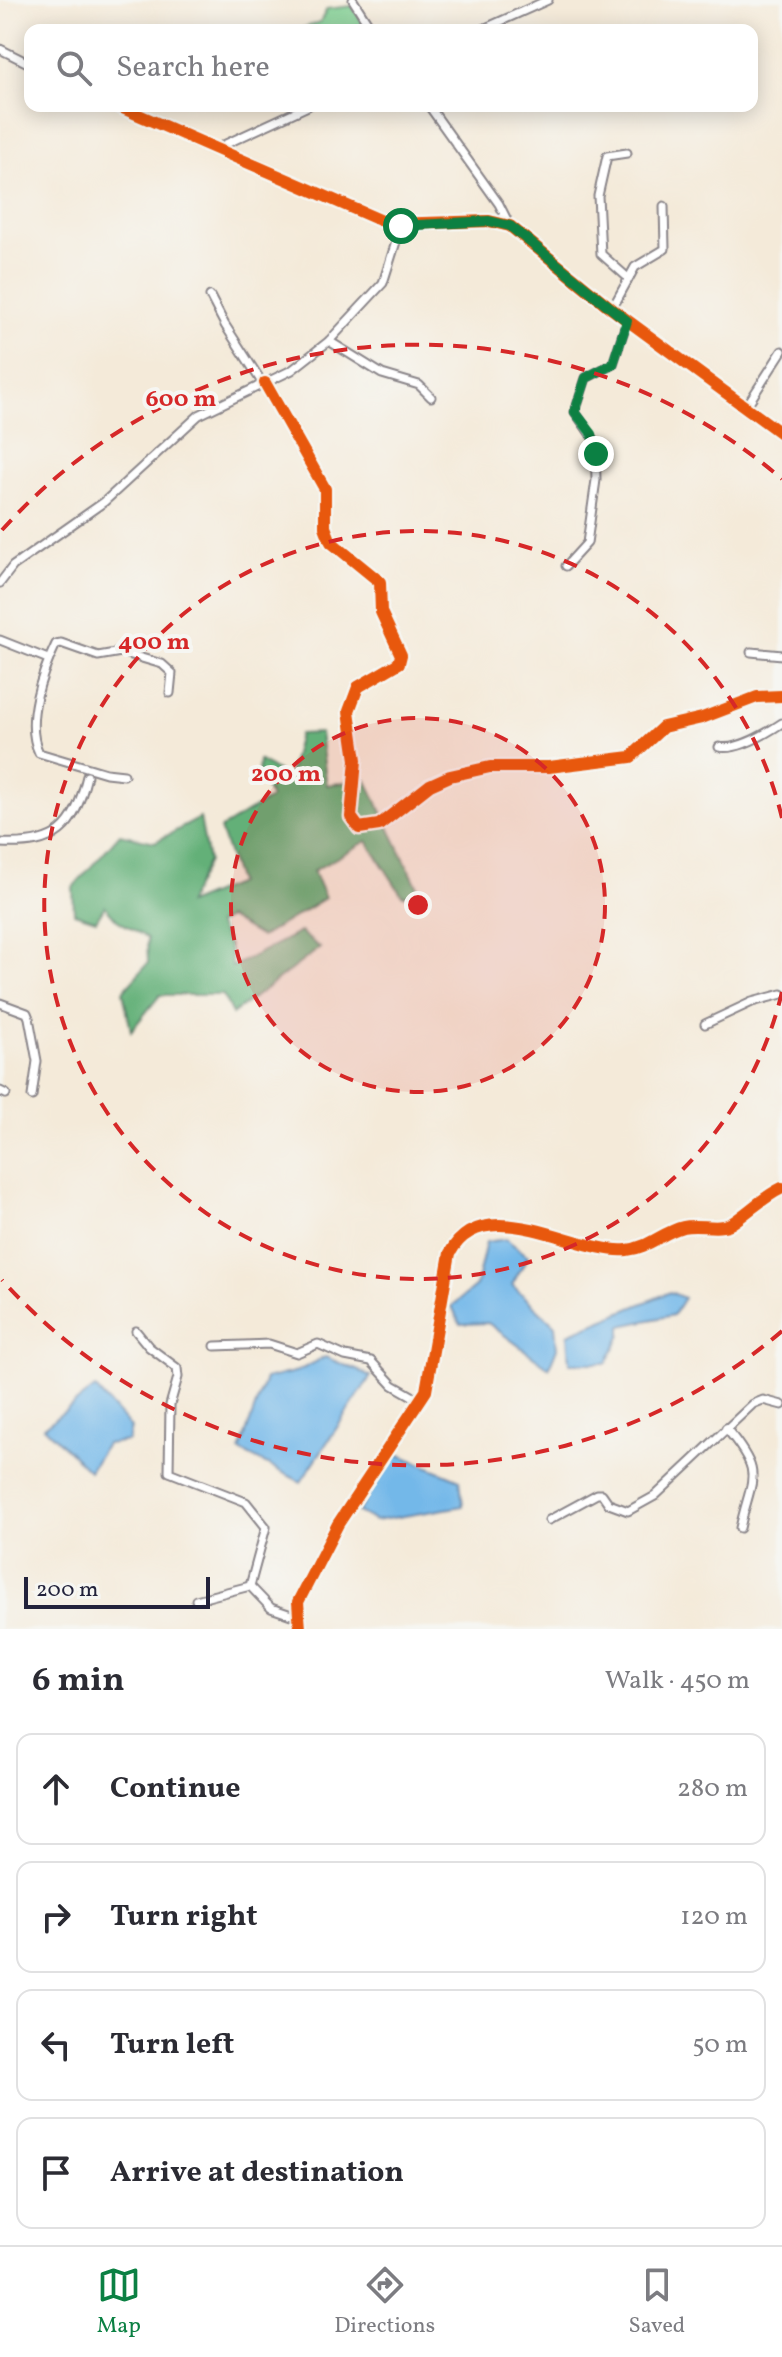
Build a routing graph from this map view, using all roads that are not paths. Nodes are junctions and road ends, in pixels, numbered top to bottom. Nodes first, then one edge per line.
1 (353, 0) edge
2 (548, 0) edge
3 (368, 24) edge
4 (494, 24) edge
5 (0, 49) edge
6 (24, 61) edge
7 (132, 112) edge
8 (295, 112) edge
9 (433, 112) edge
10 (215, 149) junction
11 (627, 153) dead end
12 (499, 204) junction
13 (664, 206) dead end
14 (489, 221) junction
15 (401, 226) junction
16 (510, 226) junction
17 (627, 277) junction
18 (210, 296) dead end
19 (612, 309) junction
20 (627, 321) junction
21 (329, 341) junction
22 (782, 351) edge
23 (264, 384) junction
24 (431, 397) dead end
25 (746, 407) junction
26 (782, 434) edge
27 (566, 566) dead end
28 (0, 583) edge
29 (0, 640) edge
30 (751, 652) dead end
31 (782, 655) edge
32 (48, 659) junction
33 (170, 693) dead end
34 (782, 696) edge
35 (782, 723) edge
36 (719, 747) dead end
37 (124, 775) dead end
38 (87, 776) dead end
39 (0, 843) edge
40 (782, 994) edge
41 (0, 1003) edge
42 (705, 1024) dead end
43 (32, 1096) dead end
44 (782, 1188) edge
45 (136, 1331) dead end
46 (215, 1346) dead end
47 (421, 1401) junction
48 (782, 1405) edge
49 (726, 1428) junction
50 (549, 1520) dead end
51 (740, 1528) dead end
52 (250, 1586) junction
53 (196, 1600) dead end
54 (297, 1617) junction
55 (300, 1629) edge

1 - 3 street
2 - 4 street
5 - 6 street
7 - 10 street
8 - 10 street
9 - 12 street
10 - 15 street
11 - 17 street
12 - 14 street
12 - 16 street
13 - 17 street
14 - 15 street
14 - 16 street
15 - 21 street
16 - 19 street
17 - 19 street
18 - 23 street
19 - 20 street
20 - 25 street
20 - 27 street
21 - 23 street
21 - 24 street
22 - 25 street
23 - 28 street
23 - 34 street
25 - 26 street
29 - 32 street
30 - 31 street
32 - 33 street
32 - 37 street
35 - 36 street
38 - 39 street
40 - 42 street
41 - 43 street
44 - 47 street
45 - 52 street
46 - 47 street
47 - 54 street
48 - 49 street
49 - 50 street
49 - 51 street
52 - 53 street
52 - 54 street
54 - 55 street

